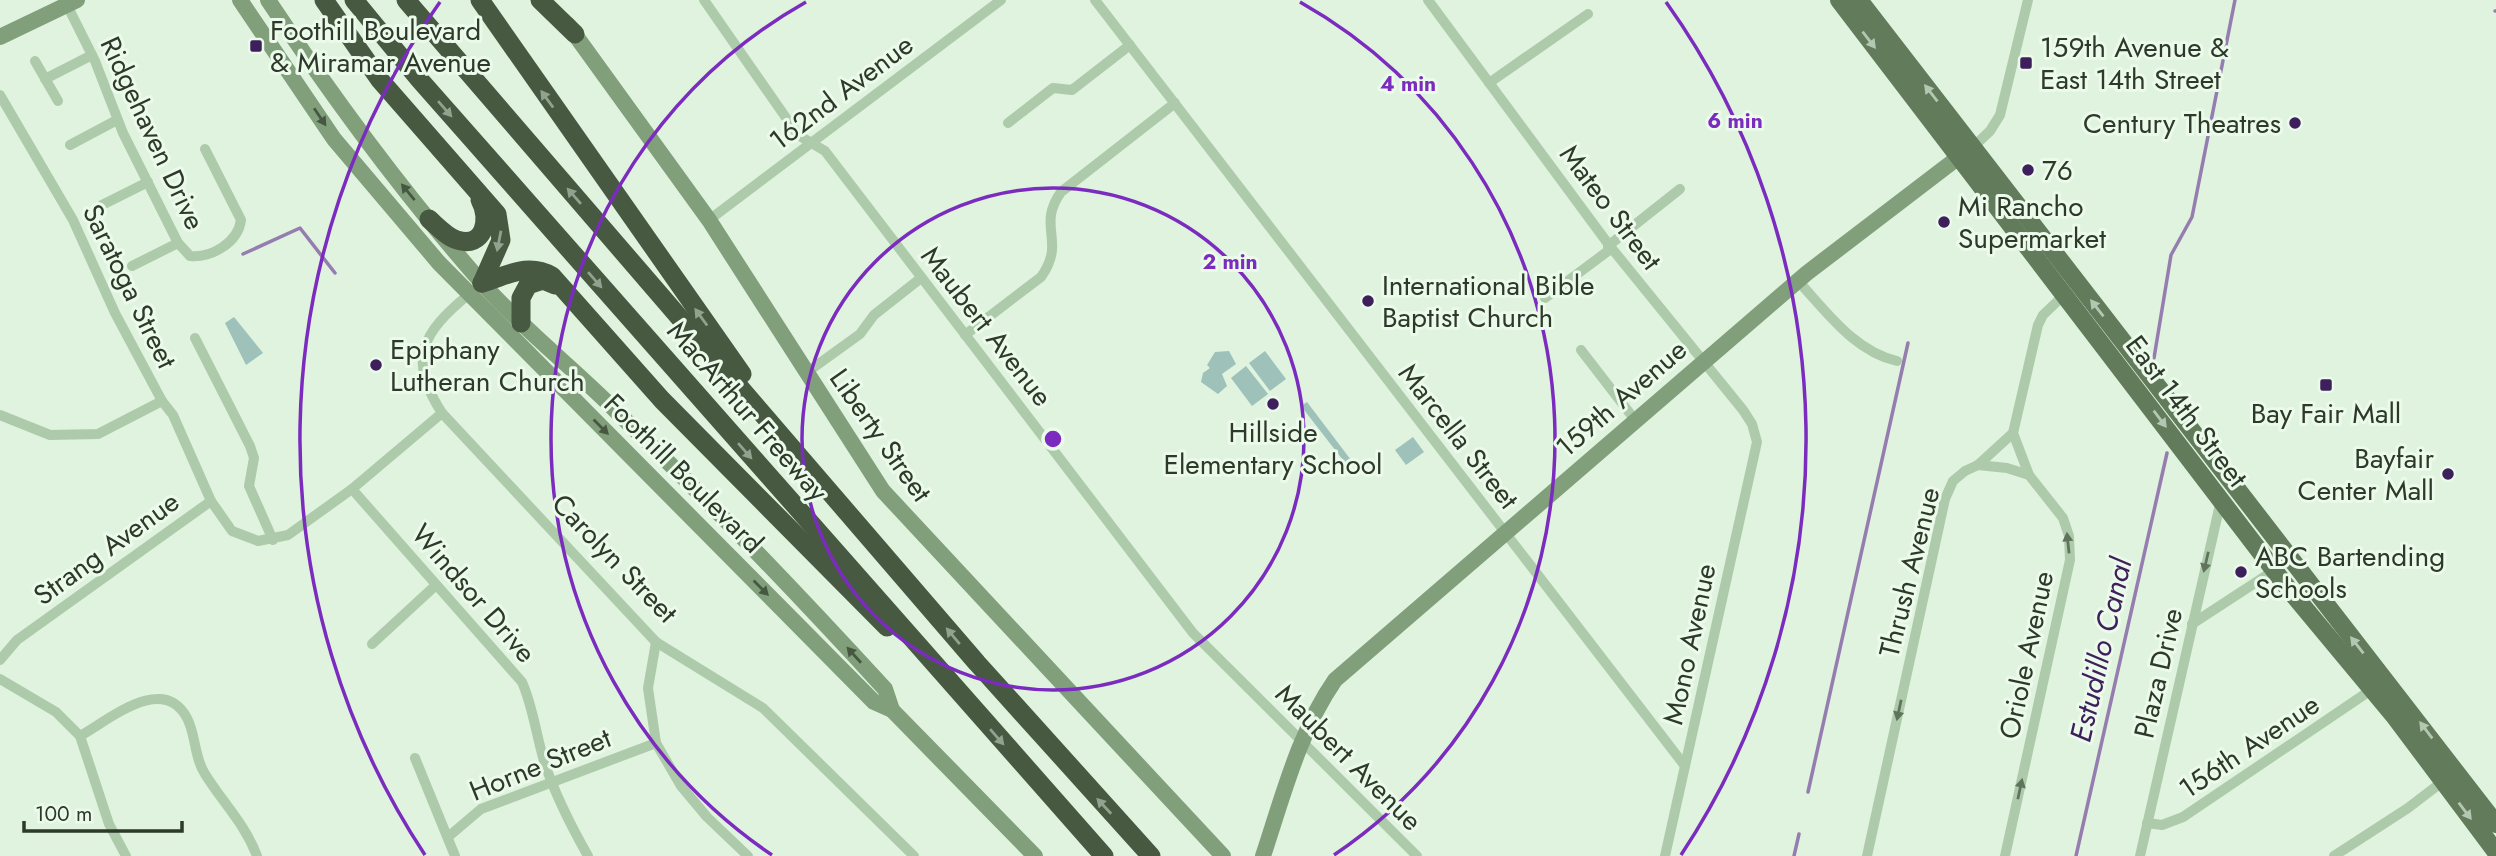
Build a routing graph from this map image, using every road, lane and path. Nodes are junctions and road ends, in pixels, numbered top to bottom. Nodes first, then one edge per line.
1 (240, 0) edge
2 (268, 0) edge
3 (324, 0) edge
4 (354, 0) edge
5 (406, 0) edge
6 (480, 0) edge
7 (491, 0) edge
8 (540, 0) edge
9 (550, 0) edge
10 (704, 0) edge
11 (1001, 0) edge
12 (1095, 0) edge
13 (1428, 0) edge
14 (1839, 0) edge
15 (1859, 0) edge
16 (2028, 0) edge
17 (72, 2) edge
18 (1588, 14) dead end
19 (575, 34) junction
20 (0, 37) edge
21 (1130, 45) junction
22 (92, 55) junction
23 (35, 61) dead end
24 (521, 63) junction
25 (311, 65) junction
26 (291, 76) junction
27 (45, 79) junction
28 (1489, 83) junction
29 (0, 95) edge
30 (58, 101) dead end
31 (1175, 103) junction
32 (117, 120) junction
33 (1008, 123) dead end
34 (812, 143) junction
35 (70, 145) dead end
36 (205, 149) dead end
37 (1966, 152) junction
38 (454, 166) junction
39 (148, 182) junction
40 (1680, 189) dead end
41 (102, 205) dead end
42 (429, 219) junction
43 (709, 220) junction
44 (178, 243) junction
45 (1609, 245) junction
46 (132, 266) dead end
47 (922, 278) junction
48 (1798, 281) junction
49 (475, 289) junction
50 (2065, 294) junction
51 (1545, 298) dead end
52 (579, 304) junction
53 (521, 323) junction
54 (965, 335) junction
55 (195, 338) dead end
56 (1581, 351) dead end
57 (1897, 360) dead end
58 (1703, 361) junction
59 (806, 373) junction
60 (747, 396) junction
61 (162, 401) junction
62 (442, 413) junction
63 (0, 416) edge
64 (1635, 420) junction
65 (2013, 433) junction
66 (1757, 442) joint
67 (1978, 465) junction
68 (2029, 475) junction
69 (352, 489) junction
70 (2221, 500) junction
71 (211, 501) junction
72 (1505, 533) junction
73 (274, 540) junction
74 (2293, 561) junction
75 (2274, 568) junction
76 (436, 585) junction
77 (2192, 624) junction
78 (656, 642) junction
79 (372, 644) dead end
80 (0, 660) edge
81 (0, 678) edge
82 (952, 686) junction
83 (2371, 691) junction
84 (892, 710) junction
85 (80, 736) junction
86 (1302, 742) junction
87 (656, 743) junction
88 (415, 758) dead end
89 (1685, 766) junction
90 (552, 782) junction
91 (2442, 782) junction
92 (2147, 824) junction
93 (2496, 824) edge
94 (448, 837) junction
95 (2496, 852) edge
96 (126, 856) edge
97 (257, 856) edge
98 (455, 856) edge
99 (588, 856) edge
100 (748, 856) edge
101 (914, 856) edge
102 (1035, 856) edge
103 (1104, 856) edge
104 (1151, 856) edge
105 (1223, 856) edge
106 (1263, 856) edge
107 (1417, 856) edge
108 (1665, 856) edge
109 (1867, 856) edge
110 (2005, 856) edge
111 (2140, 856) edge
112 (2334, 856) edge

1 - 26 street, Foothill Boulevard
2 - 25 street, Foothill Boulevard
3 - 38 highway
4 -> 82 highway, MacArthur Freeway
60 -> 5 highway, MacArthur Freeway
6 - 24 highway
7 - 24 highway
8 - 19 highway
9 - 19 street, Liberty Street
10 - 34 street, Maubert Avenue
11 - 34 street, 162nd Avenue
12 - 21 street, Marcella Street
13 - 28 street, Mateo Street
14 -> 37 main road, East 14th Street
37 -> 15 main road, East 14th Street
16 - 37 street, 159th Avenue
17 - 20 street
17 - 22 street, Ridgehaven Drive
18 - 28 street
19 - 43 street, Liberty Street
21 - 31 street, Marcella Street
21 - 33 street
22 - 27 street
22 - 32 street, Ridgehaven Drive
23 - 27 street
60 -> 24 highway
25 - 26 street
42 -> 25 street, Foothill Boulevard
26 -> 49 street, Foothill Boulevard
27 - 30 street
28 - 45 street, Mateo Street
29 - 61 street, Saratoga Street
31 - 54 street
31 - 72 street, Marcella Street
32 - 35 street
32 - 39 street, Ridgehaven Drive
34 - 43 street, 162nd Avenue
34 - 47 street, Maubert Avenue
36 - 44 street, Ridgehaven Drive
37 - 48 street, 159th Avenue
37 - 50 main road, East 14th Street
74 -> 37 main road, East 14th Street
38 - 42 highway
38 -> 49 highway
39 - 41 street
39 - 44 street, Ridgehaven Drive
40 - 45 street
42 - 49 street, Foothill Boulevard
43 - 59 street, Liberty Street
44 - 46 street
45 - 51 street
45 - 58 street, Mateo Street
47 - 54 street, Maubert Avenue
47 - 59 street
48 - 57 street
48 - 58 street, 159th Avenue
49 - 52 highway
49 - 53 street, Foothill Boulevard
49 - 62 street, Carolyn Street
49 -> 84 street, Foothill Boulevard
50 - 65 street
50 -> 70 main road, East 14th Street
52 - 53 highway
52 - 82 highway
84 -> 53 street, Foothill Boulevard
54 - 86 street, Maubert Avenue
55 - 73 street
56 - 64 street
58 - 64 street, 159th Avenue
58 - 66 street, Mateo Street
59 - 105 street, Liberty Street
104 -> 60 highway, MacArthur Freeway
61 - 63 street
61 - 71 street, Saratoga Street
62 - 69 street
62 - 78 street, Carolyn Street
64 - 72 street, 159th Avenue
65 - 67 street, Thrush Avenue
65 - 68 street, Oriole Avenue
66 - 89 street, Mono Avenue
67 - 68 street
67 -> 109 street, Thrush Avenue
110 -> 68 street, Oriole Avenue
69 - 73 street
69 - 76 street, Windsor Drive
70 - 75 main road, East 14th Street
70 -> 77 street, Plaza Drive
71 - 73 street, Strang Avenue
71 - 80 street, Strang Avenue
72 - 86 street, 159th Avenue
72 - 89 street, Marcella Street
74 - 75 street
93 -> 74 main road, East 14th Street
75 - 77 street
75 - 83 main road, East 14th Street
76 - 79 street
76 - 90 street, Windsor Drive
77 - 92 street, Plaza Drive
78 - 87 street
78 - 101 street, Carolyn Street
81 - 85 street
82 -> 103 highway, MacArthur Freeway
83 - 91 main road, East 14th Street
83 - 92 street, 156th Avenue
84 - 102 street, Foothill Boulevard
85 - 96 street
85 - 97 street
86 - 106 street, 159th Avenue
86 - 107 street, Maubert Avenue
87 - 90 street, Horne Street
87 - 100 street
88 - 94 street
89 - 108 street, Mono Avenue
90 - 94 street, Horne Street
90 - 99 street, Windsor Drive
91 -> 95 main road, East 14th Street
91 - 112 street
92 - 111 street, Plaza Drive
94 - 98 street

